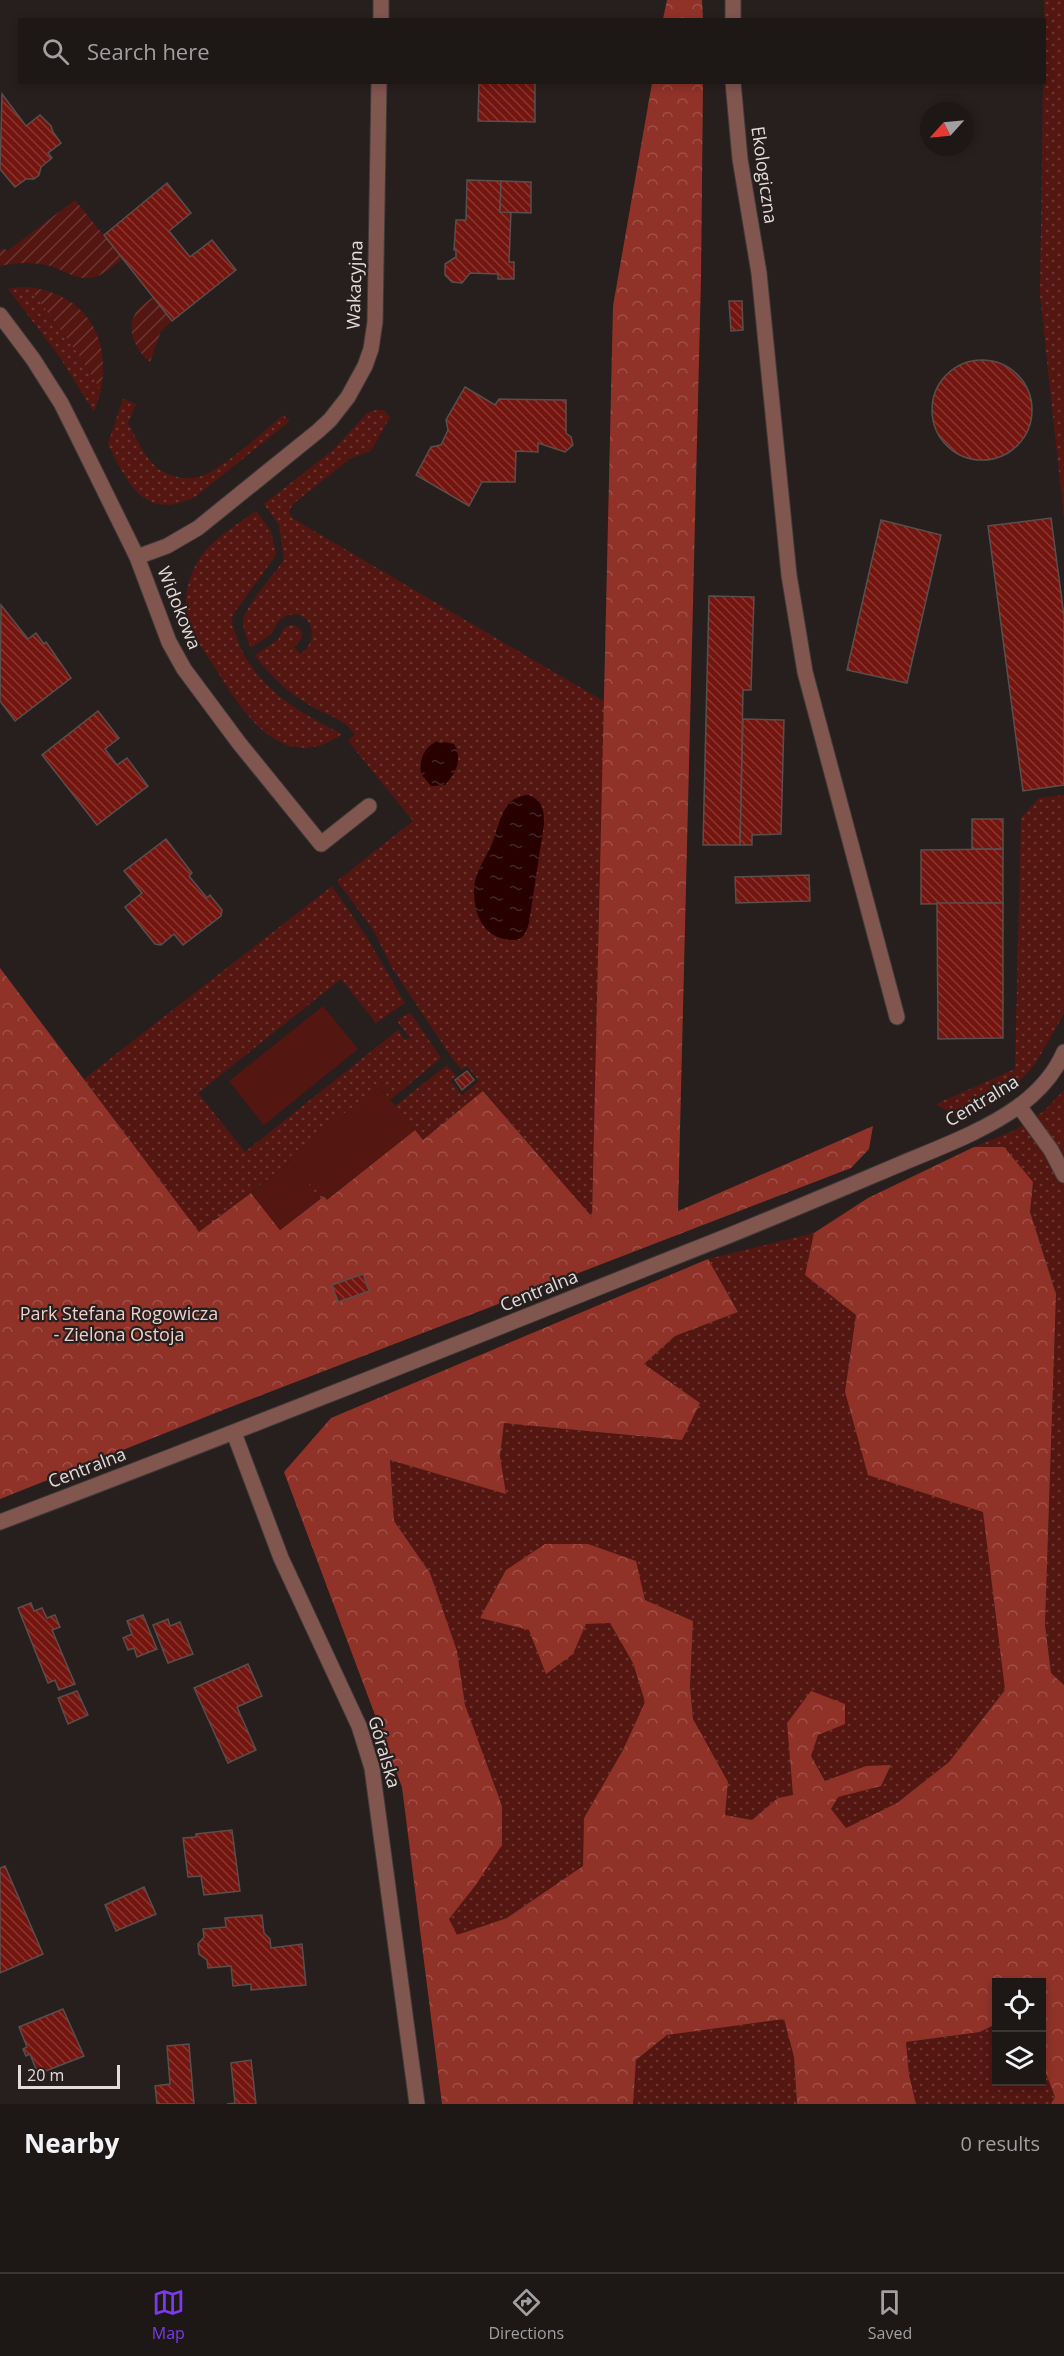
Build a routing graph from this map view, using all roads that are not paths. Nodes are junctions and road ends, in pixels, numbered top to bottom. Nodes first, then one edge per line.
1 (381, 0) edge
2 (733, 0) edge
3 (381, 18) edge
4 (733, 18) edge
5 (379, 84) edge
6 (733, 84) edge
7 (0, 315) edge
8 (137, 557) junction
9 (369, 806) dead end
10 (897, 1017) dead end
11 (1064, 1052) edge
12 (1019, 1106) junction
13 (1064, 1175) edge
14 (234, 1433) junction
15 (0, 1522) edge
16 (417, 2104) edge

1 - 3 street
2 - 4 street
5 - 8 street, Wakacyjna
6 - 10 street, Ekologiczna
7 - 8 street, Widokowa
8 - 9 street, Widokowa
11 - 12 street, Centralna
12 - 13 street
12 - 14 street, Centralna
14 - 15 street, Centralna
14 - 16 street, Góralska

